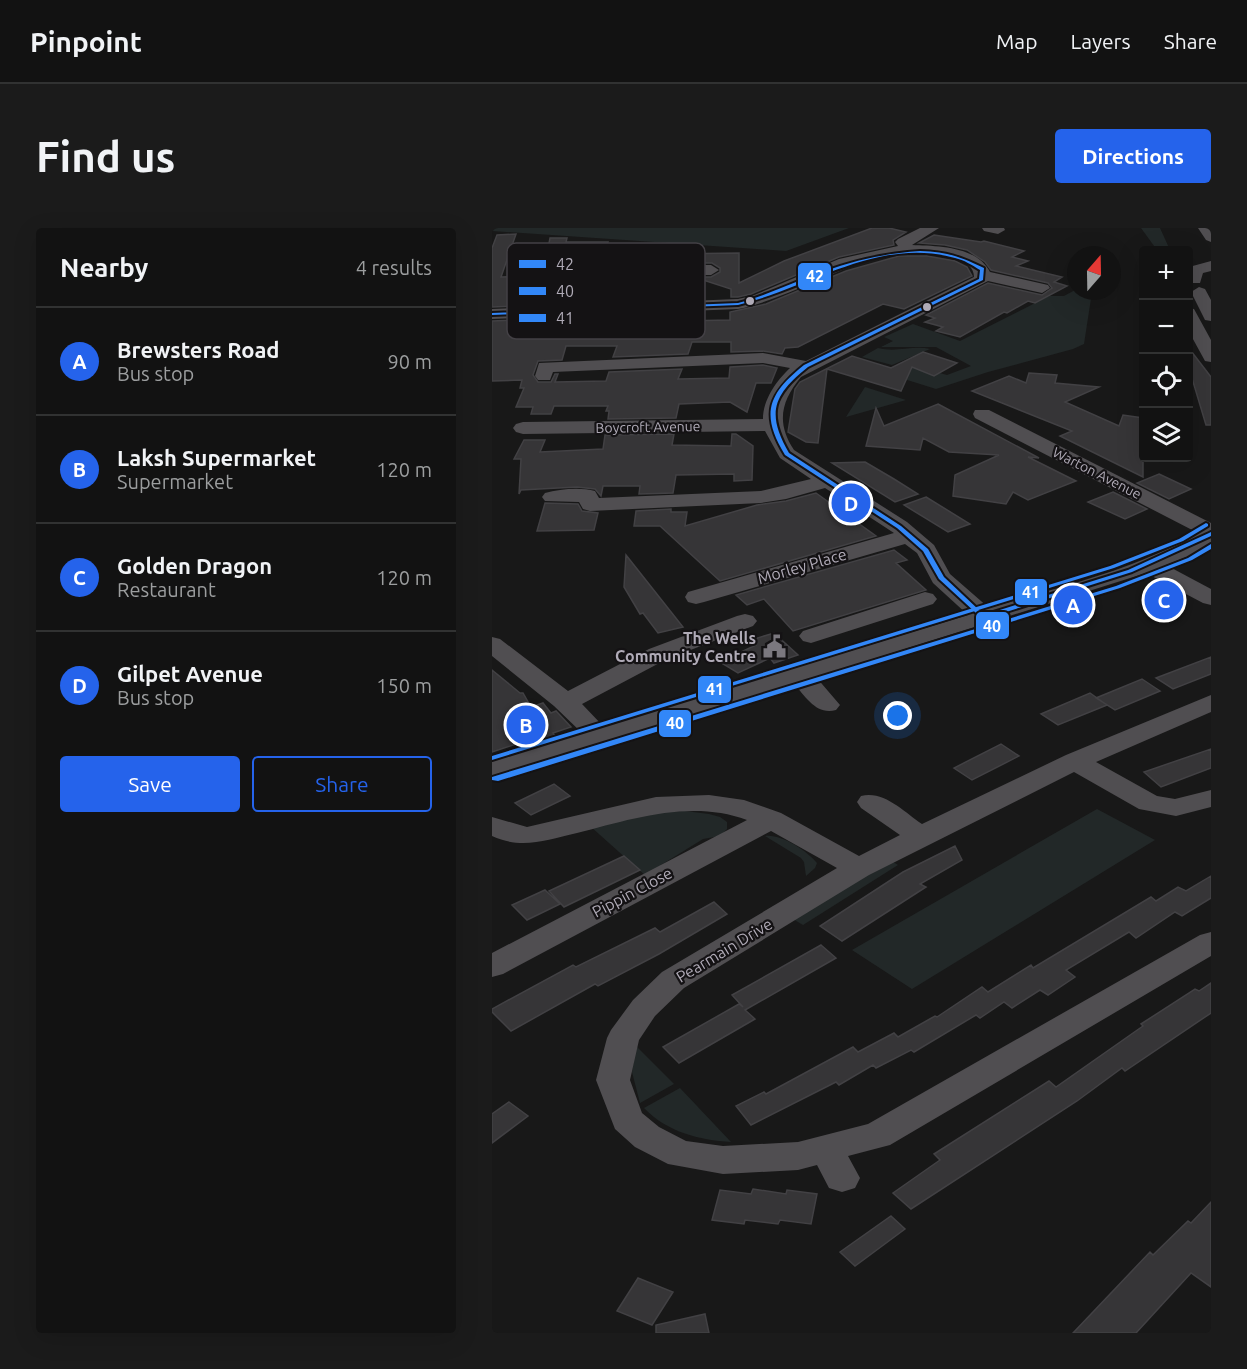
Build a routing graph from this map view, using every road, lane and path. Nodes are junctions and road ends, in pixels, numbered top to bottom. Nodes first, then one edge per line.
1 (932, 228) edge
2 (1205, 228) edge
3 (1211, 237) edge
4 (907, 248) junction
5 (1211, 267) edge
6 (705, 270) edge
7 (711, 270) dead end
8 (983, 275) junction
9 (1042, 288) dead end
10 (705, 306) edge
11 (507, 313) edge
12 (1210, 313) edge
13 (492, 314) edge
14 (1193, 323) edge
15 (1211, 357) edge
16 (806, 366) junction
17 (544, 376) dead end
18 (982, 414) dead end
19 (772, 425) junction
20 (524, 428) dead end
21 (826, 481) junction
22 (552, 497) dead end
23 (909, 536) junction
24 (1206, 538) edge
25 (1149, 564) junction
26 (698, 599) dead end
27 (925, 599) dead end
28 (1208, 599) edge
29 (879, 615) junction
30 (987, 616) junction
31 (745, 621) dead end
32 (811, 636) dead end
33 (906, 642) junction
34 (492, 644) edge
35 (800, 675) junction
36 (565, 703) junction
37 (1211, 703) edge
38 (827, 705) dead end
39 (598, 737) junction
40 (1075, 761) junction
41 (492, 769) edge
42 (1211, 798) edge
43 (871, 802) dead end
44 (771, 819) junction
45 (492, 826) edge
46 (920, 836) junction
47 (859, 868) junction
48 (1211, 942) edge
49 (492, 966) edge

1 - 4 street
2 - 3 street
4 - 8 street
4 - 10 street
5 - 12 street
6 - 7 street
8 - 9 street
8 - 16 street
11 - 13 street
14 - 15 street
16 - 17 street
16 - 19 street
18 - 24 street, Warton Avenue
19 - 20 street, Boycroft Avenue
19 - 21 street
21 - 22 street
21 - 23 street
23 - 26 street, Morley Place
23 - 30 street
24 - 25 street
25 - 28 street
25 - 30 street
27 - 29 street
29 - 32 street
29 - 33 street
30 - 33 street
31 - 36 street
33 - 35 street
34 - 36 street
35 - 38 street
35 - 39 street
36 - 39 street
37 - 40 street, Pearmain Drive
39 - 41 street
40 - 42 street
40 - 46 street, Pearmain Drive
43 - 46 street
44 - 45 street
44 - 47 street
44 - 49 street, Pippin Close
46 - 47 street, Pearmain Drive
47 - 48 street, Pearmain Drive

